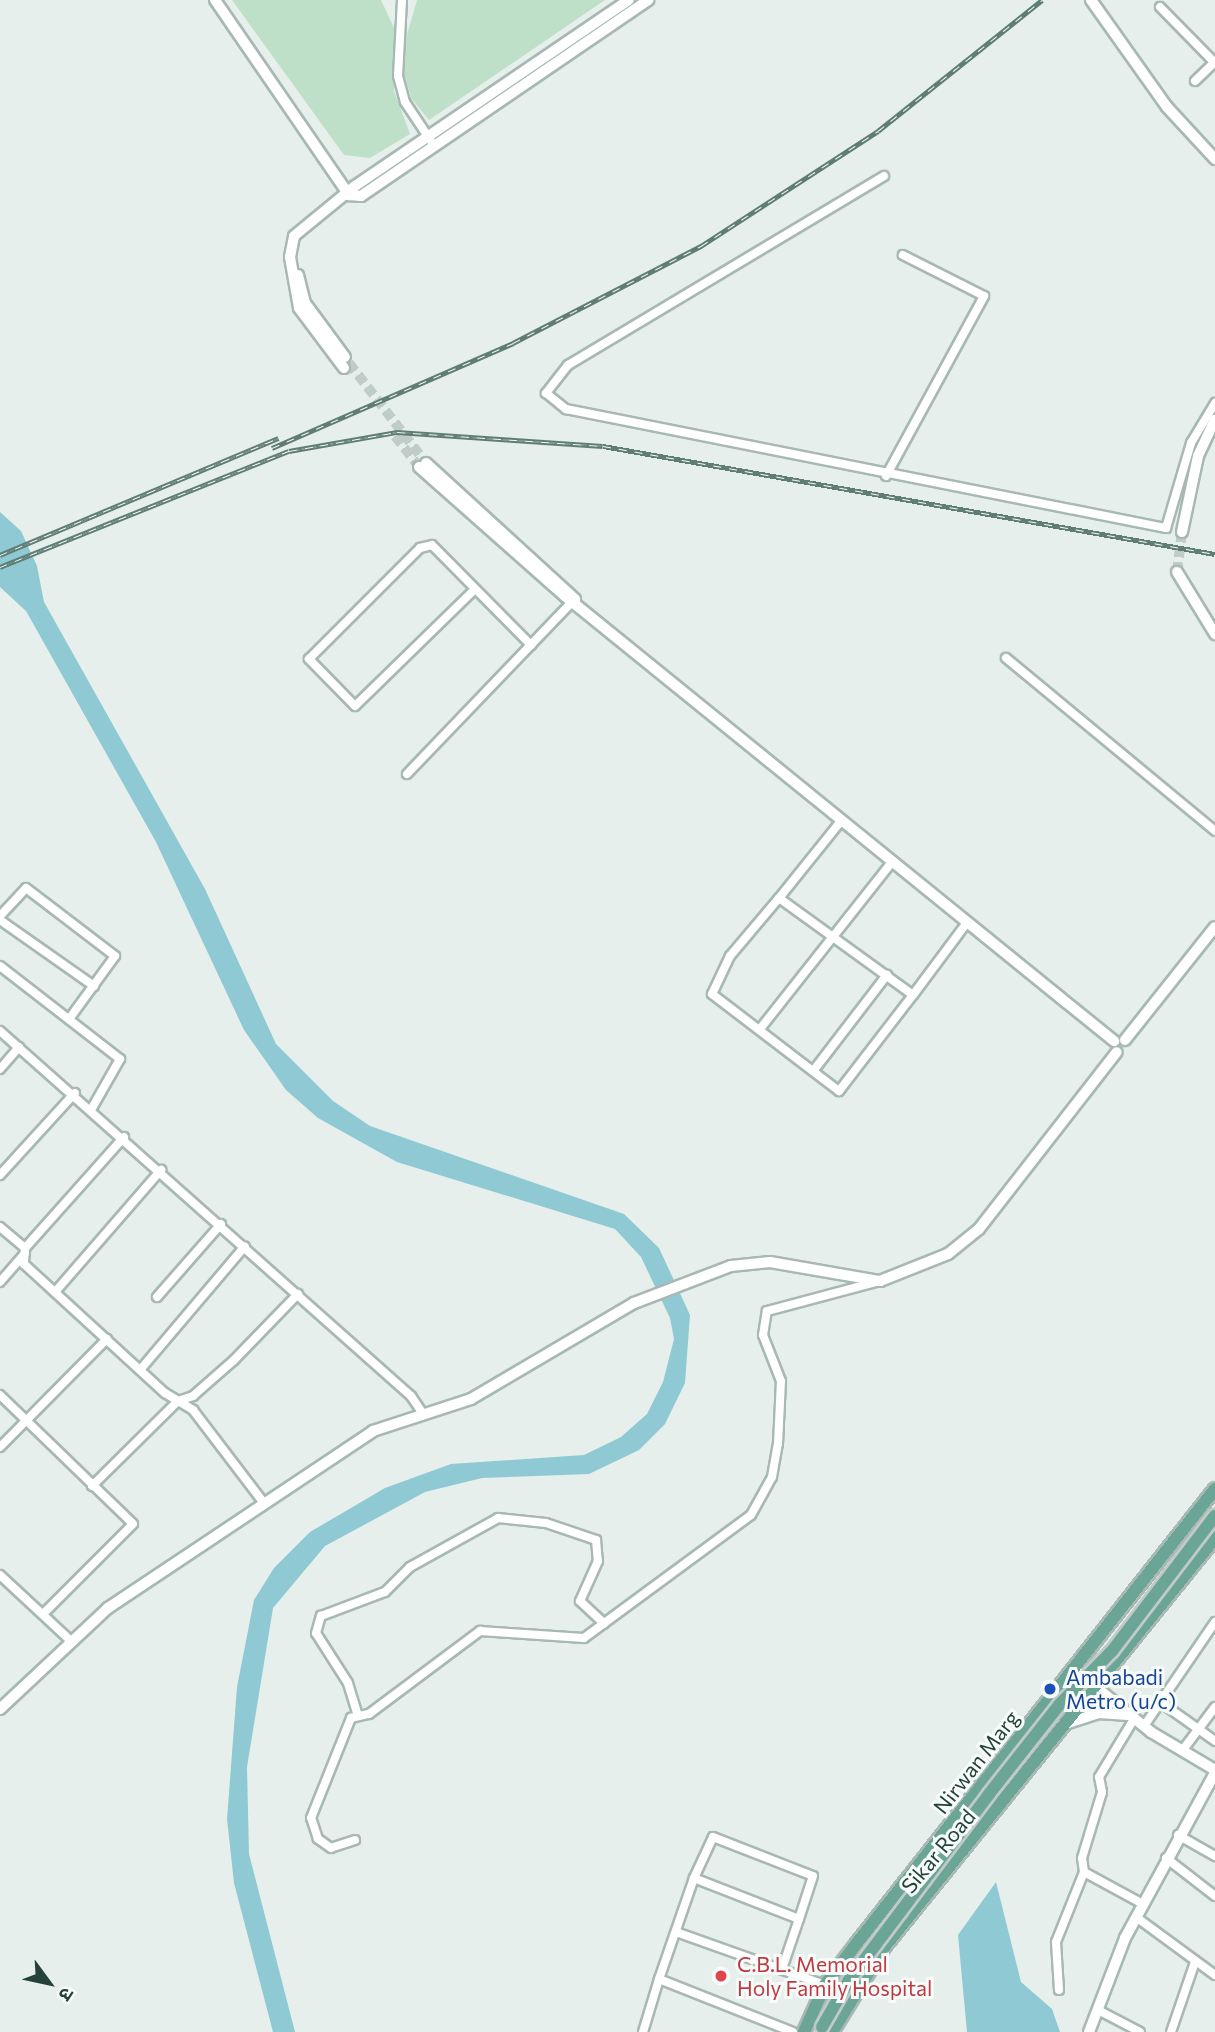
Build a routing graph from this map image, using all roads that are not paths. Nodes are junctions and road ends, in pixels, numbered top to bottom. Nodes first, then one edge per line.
1 (215, 0) edge
2 (629, 0) edge
3 (648, 0) edge
4 (1091, 0) edge
5 (399, 1) edge
6 (1160, 7) dead end
7 (1215, 63) edge
8 (1195, 81) dead end
9 (431, 142) junction
10 (1215, 159) edge
11 (884, 176) dead end
12 (349, 195) junction
13 (903, 255) dead end
14 (347, 365) tunnel mouth
15 (1215, 403) edge
16 (1215, 420) edge
17 (422, 465) tunnel mouth
18 (886, 476) junction
19 (1182, 532) tunnel mouth
20 (1177, 572) tunnel mouth
21 (474, 590) junction
22 (575, 599) junction
23 (1215, 634) edge
24 (531, 645) junction
25 (1006, 658) dead end
26 (408, 774) dead end
27 (841, 821) junction
28 (1215, 831) edge
29 (891, 863) junction
30 (779, 898) junction
31 (0, 918) edge
32 (966, 924) junction
33 (1215, 927) edge
34 (834, 936) junction
35 (0, 966) edge
36 (887, 975) junction
37 (94, 986) junction
38 (913, 995) junction
39 (69, 1019) junction
40 (760, 1029) junction
41 (0, 1031) edge
42 (1119, 1045) junction
43 (19, 1047) junction
44 (0, 1069) edge
45 (814, 1070) junction
46 (75, 1093) junction
47 (92, 1108) junction
48 (124, 1137) junction
49 (161, 1170) junction
50 (0, 1175) edge
51 (221, 1224) junction
52 (0, 1227) edge
53 (245, 1246) junction
54 (25, 1251) junction
55 (880, 1281) junction
56 (0, 1282) edge
57 (55, 1292) junction
58 (298, 1294) junction
59 (157, 1297) dead end
60 (107, 1339) junction
61 (140, 1370) junction
62 (0, 1395) edge
63 (178, 1401) junction
64 (423, 1415) junction
65 (27, 1420) junction
66 (0, 1447) edge
67 (92, 1486) junction
68 (1215, 1489) edge
69 (263, 1502) junction
70 (1215, 1516) edge
71 (1215, 1538) edge
72 (0, 1575) edge
73 (44, 1613) junction
74 (593, 1616) junction
75 (1215, 1622) edge
76 (604, 1623) junction
77 (594, 1630) junction
78 (72, 1642) junction
79 (1076, 1671) junction
80 (1094, 1686) junction
81 (1163, 1704) junction
82 (1215, 1707) edge
83 (0, 1709) edge
84 (358, 1716) junction
85 (1132, 1717) junction
86 (1035, 1718) junction
87 (1143, 1726) junction
88 (1199, 1729) junction
89 (1057, 1730) junction
90 (1215, 1741) edge
91 (1182, 1751) junction
92 (1215, 1771) edge
93 (1178, 1835) junction
94 (355, 1840) dead end
95 (1215, 1856) edge
96 (1166, 1858) junction
97 (1084, 1872) junction
98 (694, 1878) junction
99 (1215, 1896) edge
100 (1143, 1904) junction
101 (1136, 1917) junction
102 (799, 1919) junction
103 (676, 1932) junction
104 (1195, 1962) junction
105 (782, 1969) junction
106 (1215, 1975) edge
107 (659, 1979) junction
108 (825, 1986) junction
109 (1059, 1990) dead end
110 (1098, 2010) junction
111 (825, 2030) edge
112 (643, 2032) edge
113 (793, 2032) edge
114 (804, 2032) edge
115 (1089, 2032) edge
116 (1140, 2032) edge
117 (1171, 2032) edge

1 - 12 street
2 - 9 street
3 - 9 street
4 - 10 street
5 - 9 street
6 - 7 street
7 - 8 street
9 - 12 street
11 - 18 street
12 - 14 street
13 - 18 street
15 - 18 street
16 - 19 street
17 - 22 street
20 - 23 street
21 - 21 street
21 - 24 street
22 - 24 street
22 - 27 street
24 - 26 street
25 - 28 street
27 - 29 street
27 - 30 street
29 - 32 street
29 - 34 street
30 - 34 street
30 - 40 street
31 - 37 street
31 - 37 street
32 - 38 street
32 - 42 street
33 - 42 street
34 - 36 street
34 - 40 street
35 - 39 street
36 - 38 street
36 - 45 street
37 - 39 street
38 - 45 street
39 - 47 street
40 - 45 street
41 - 43 street
42 - 55 street
43 - 44 street
43 - 46 street
46 - 47 street
46 - 50 street
47 - 48 street
48 - 49 street
48 - 54 street
49 - 51 street
49 - 57 street
51 - 53 street
51 - 59 street
52 - 54 street
53 - 58 street
53 - 61 street
54 - 56 street
54 - 57 street
55 - 64 street
55 - 76 street
57 - 60 street
58 - 63 street
58 - 64 street
60 - 61 street
60 - 65 street
61 - 63 street
62 - 65 street
63 - 67 street
63 - 69 street
64 - 69 street
65 - 66 street
65 - 67 street
67 - 73 street
68 - 79 main road, Nirwan Marg
69 - 78 street
70 - 111 main road, bridge
71 - 80 main road, Sikar Road
72 - 73 street
73 - 78 street
74 - 76 street
74 - 77 street
74 - 84 street
75 - 81 street
76 - 77 street
77 - 84 street
78 - 83 street
79 - 80 street
79 - 86 main road, Nirwan Marg
80 - 85 street
80 - 89 main road, Sikar Road
81 - 87 street
81 - 88 street
82 - 88 street
84 - 94 street
85 - 87 street
85 - 89 street
85 - 97 street
86 - 89 main road
86 - 108 main road, Nirwan Marg
87 - 91 street
88 - 90 street
88 - 91 street
89 - 111 main road, Sikar Road
91 - 92 street
92 - 93 street
93 - 95 street
93 - 96 street
96 - 99 street
96 - 100 street
97 - 100 street
97 - 109 street
98 - 102 street
98 - 102 street
98 - 103 street
100 - 101 street
101 - 104 street
101 - 110 street
102 - 105 street
103 - 105 street
103 - 107 street
104 - 106 street
104 - 117 street
105 - 108 street
107 - 112 street
107 - 113 street
108 - 114 main road, Nirwan Marg
110 - 115 street
110 - 116 street

